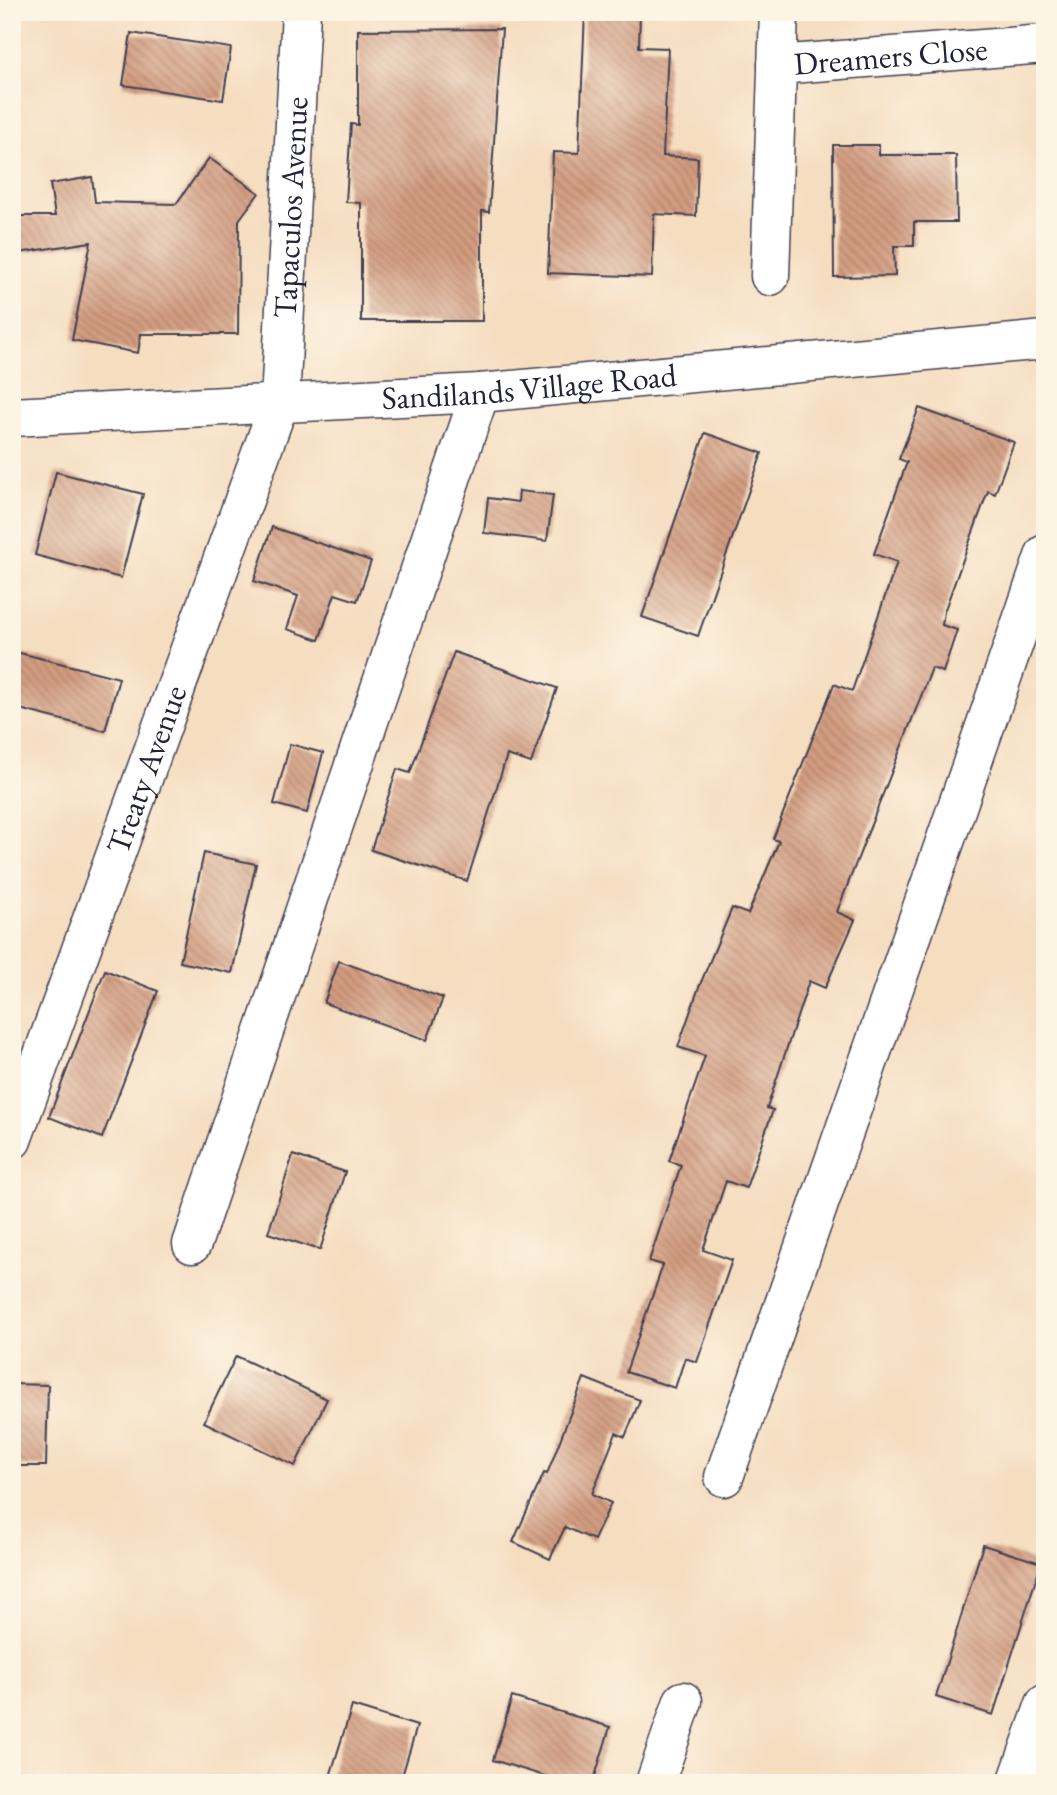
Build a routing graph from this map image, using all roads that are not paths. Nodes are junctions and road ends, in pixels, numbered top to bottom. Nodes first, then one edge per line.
1 (301, 12) edge
2 (779, 12) edge
3 (1045, 44) edge
4 (777, 65) junction
5 (770, 275) dead end
6 (1045, 340) edge
7 (480, 393) junction
8 (280, 401) junction
9 (12, 417) edge
10 (1045, 554) edge
11 (12, 1140) edge
12 (192, 1244) dead end
13 (724, 1477) dead end
14 (683, 1701) dead end
15 (1045, 1704) edge
16 (655, 1783) edge
17 (1017, 1783) edge

1 - 8 street, Tapaculos Avenue
2 - 4 street
3 - 4 street, Dreamers Close
4 - 5 street
6 - 7 street, Sandilands Village Road
7 - 8 street, Sandilands Village Road
7 - 12 street
8 - 9 street, Sandilands Village Road
8 - 11 street, Treaty Avenue
10 - 13 street
14 - 16 street
15 - 17 street

